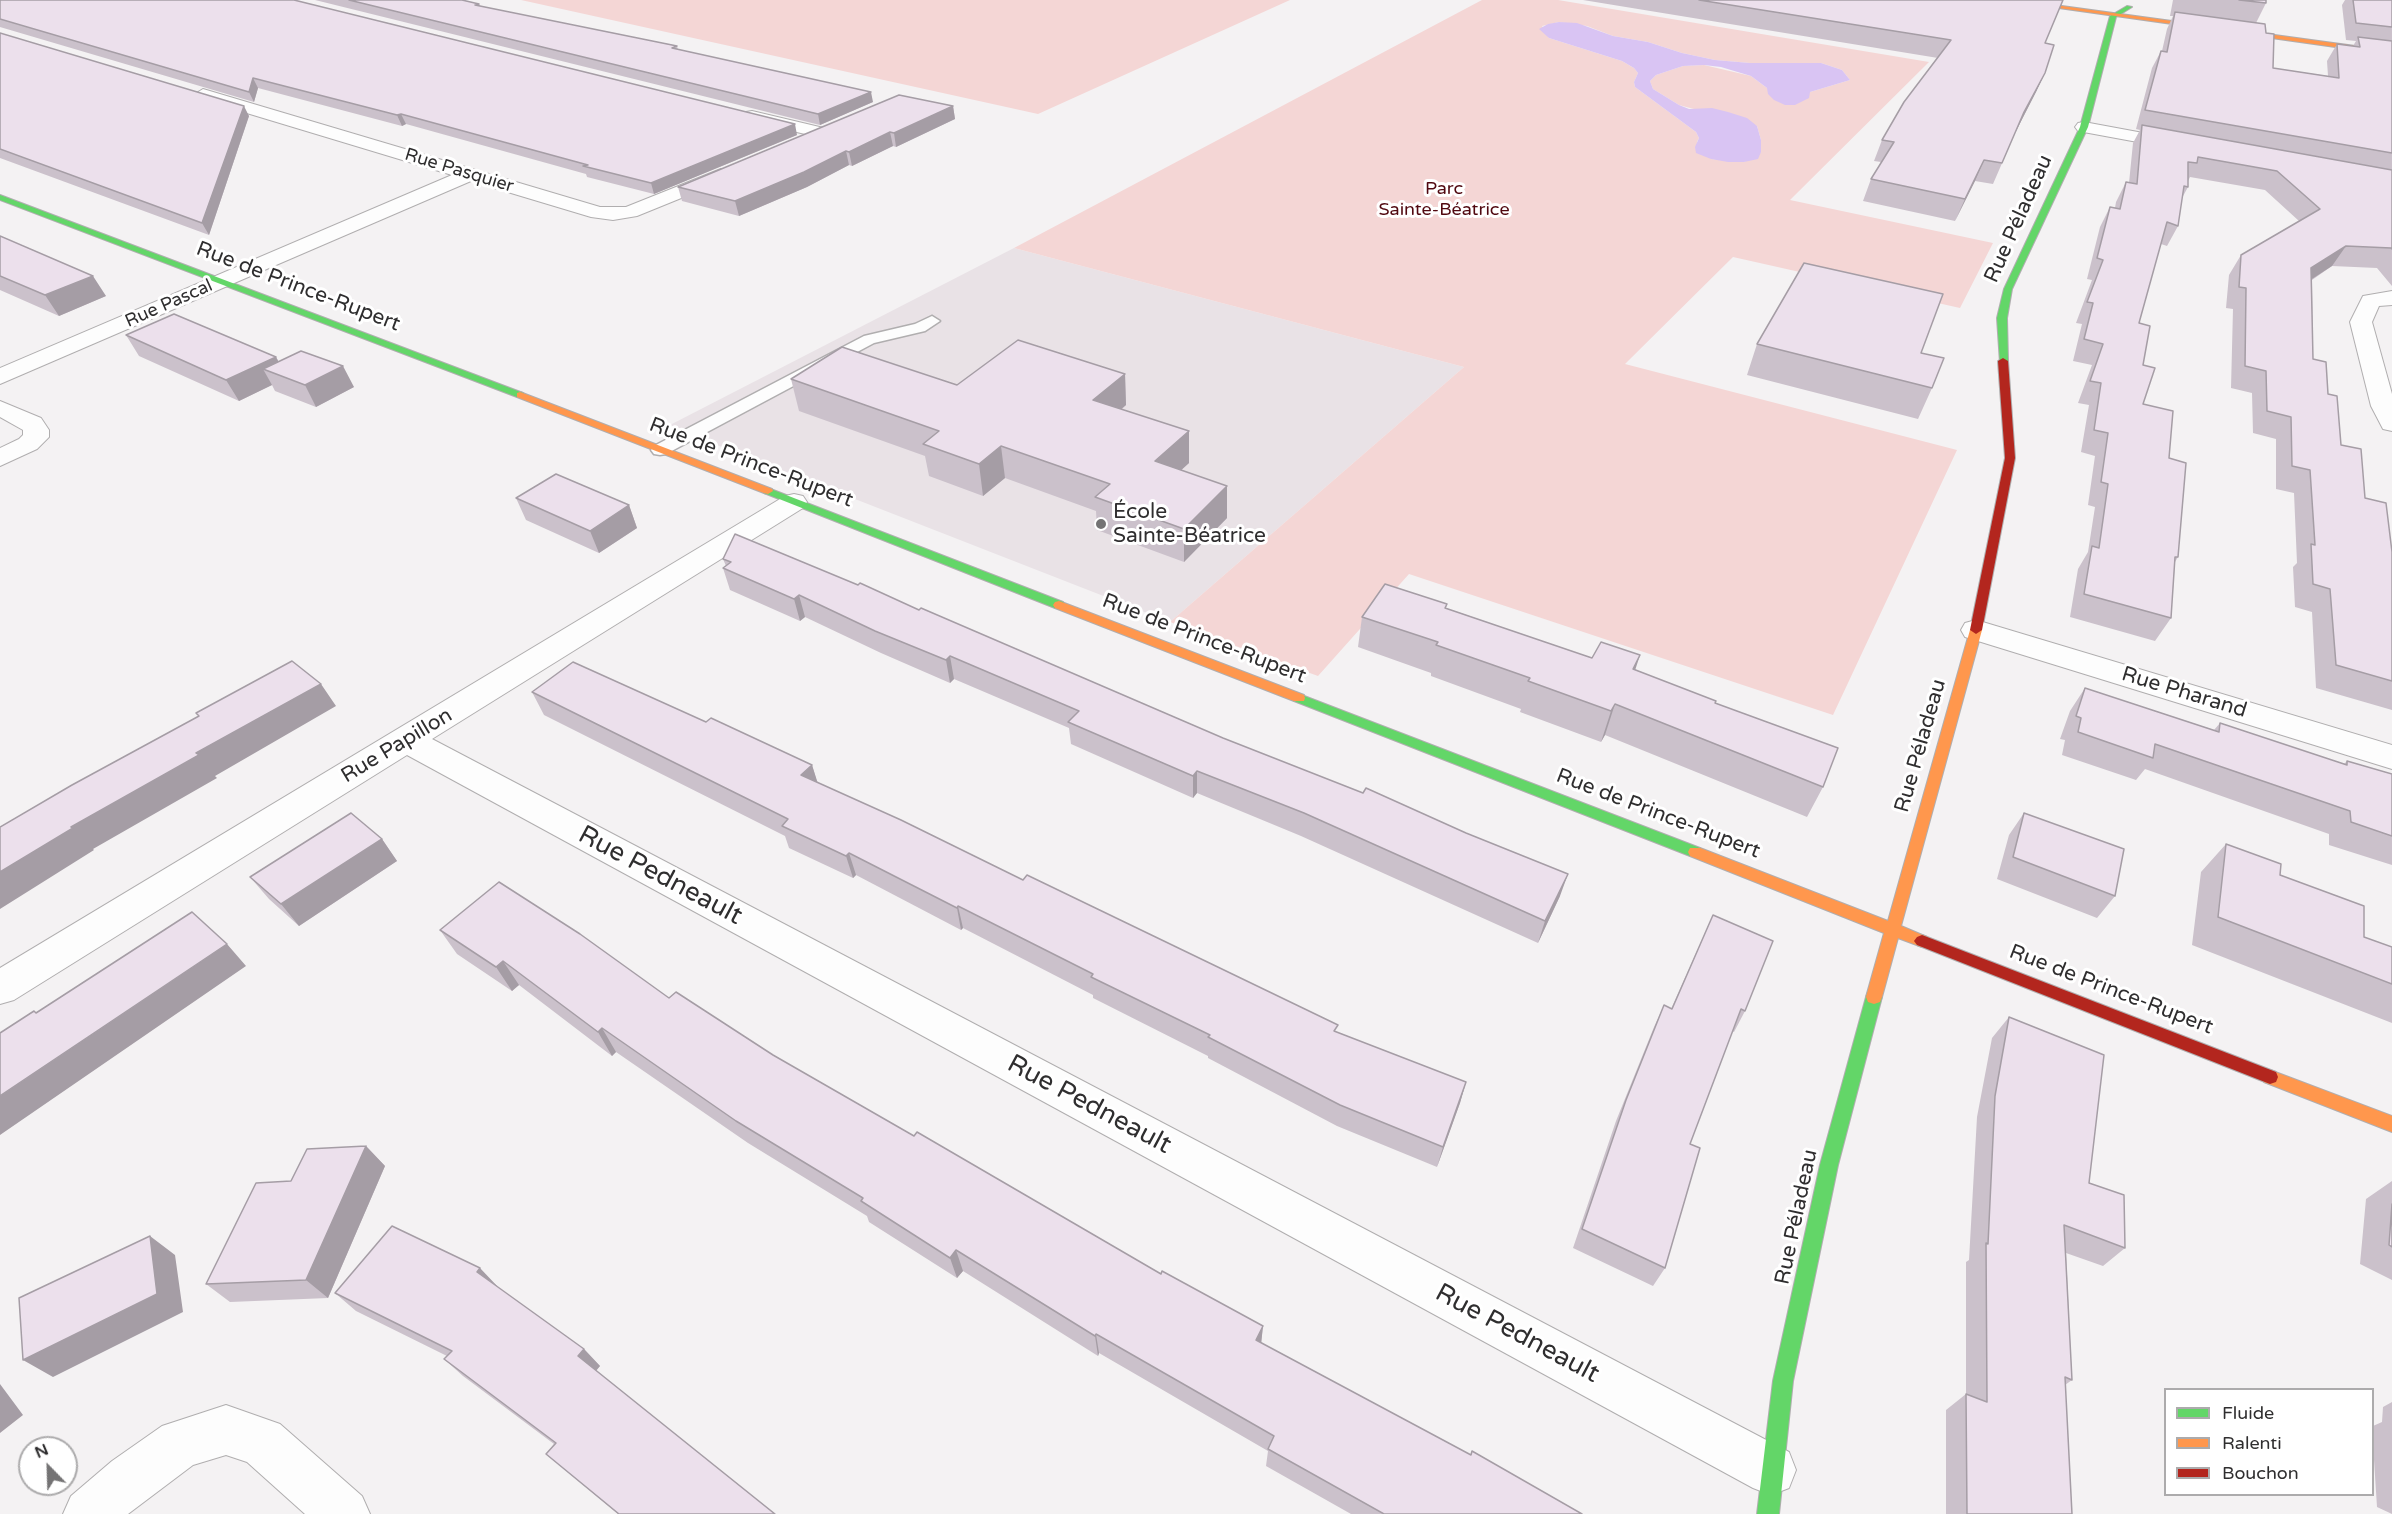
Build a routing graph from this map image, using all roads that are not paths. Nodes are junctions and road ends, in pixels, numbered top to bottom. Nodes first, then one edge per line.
1 (2005, 0) edge
2 (2080, 0) edge
3 (2129, 7) junction
4 (2113, 16) junction
5 (2392, 42) edge
6 (2392, 53) edge
7 (184, 89) edge
8 (741, 113) edge
9 (2084, 127) junction
10 (789, 147) edge
11 (2198, 148) edge
12 (734, 170) edge
13 (471, 174) junction
14 (0, 197) edge
15 (223, 280) junction
16 (2392, 298) edge
17 (932, 321) dead end
18 (0, 377) edge
19 (0, 408) edge
20 (2392, 424) edge
21 (660, 450) junction
22 (0, 458) edge
23 (794, 502) junction
24 (1976, 630) junction
25 (406, 740) junction
26 (2392, 757) edge
27 (1892, 927) junction
28 (0, 988) edge
29 (2392, 1124) edge
30 (1771, 1470) junction
31 (88, 1514) edge
32 (344, 1514) edge
33 (1768, 1514) edge

1 - 4 street
2 - 3 street
3 - 4 street
3 - 5 street
4 - 6 street
4 - 9 street, Rue Péladeau
7 - 13 street, Rue Pasquier
8 - 10 street
9 - 11 street
9 - 24 street, Rue Péladeau
12 - 13 street, Rue Pasquier
13 - 15 street, Rue Pascal
14 - 15 street, Rue de Prince-Rupert
15 - 18 street, Rue Pascal
15 - 21 street, Rue de Prince-Rupert
16 - 20 street
17 - 21 lane
19 - 22 street
21 - 23 street, Rue de Prince-Rupert
23 - 25 street, Rue Papillon
23 - 27 street, Rue de Prince-Rupert
24 - 26 street, Rue Pharand
24 - 27 street, Rue Péladeau
25 - 28 street, Rue Papillon
25 - 30 street, Rue Pedneault
27 - 29 street, Rue de Prince-Rupert
27 - 30 street, Rue Péladeau
30 - 33 street, Rue Péladeau
31 - 32 street

